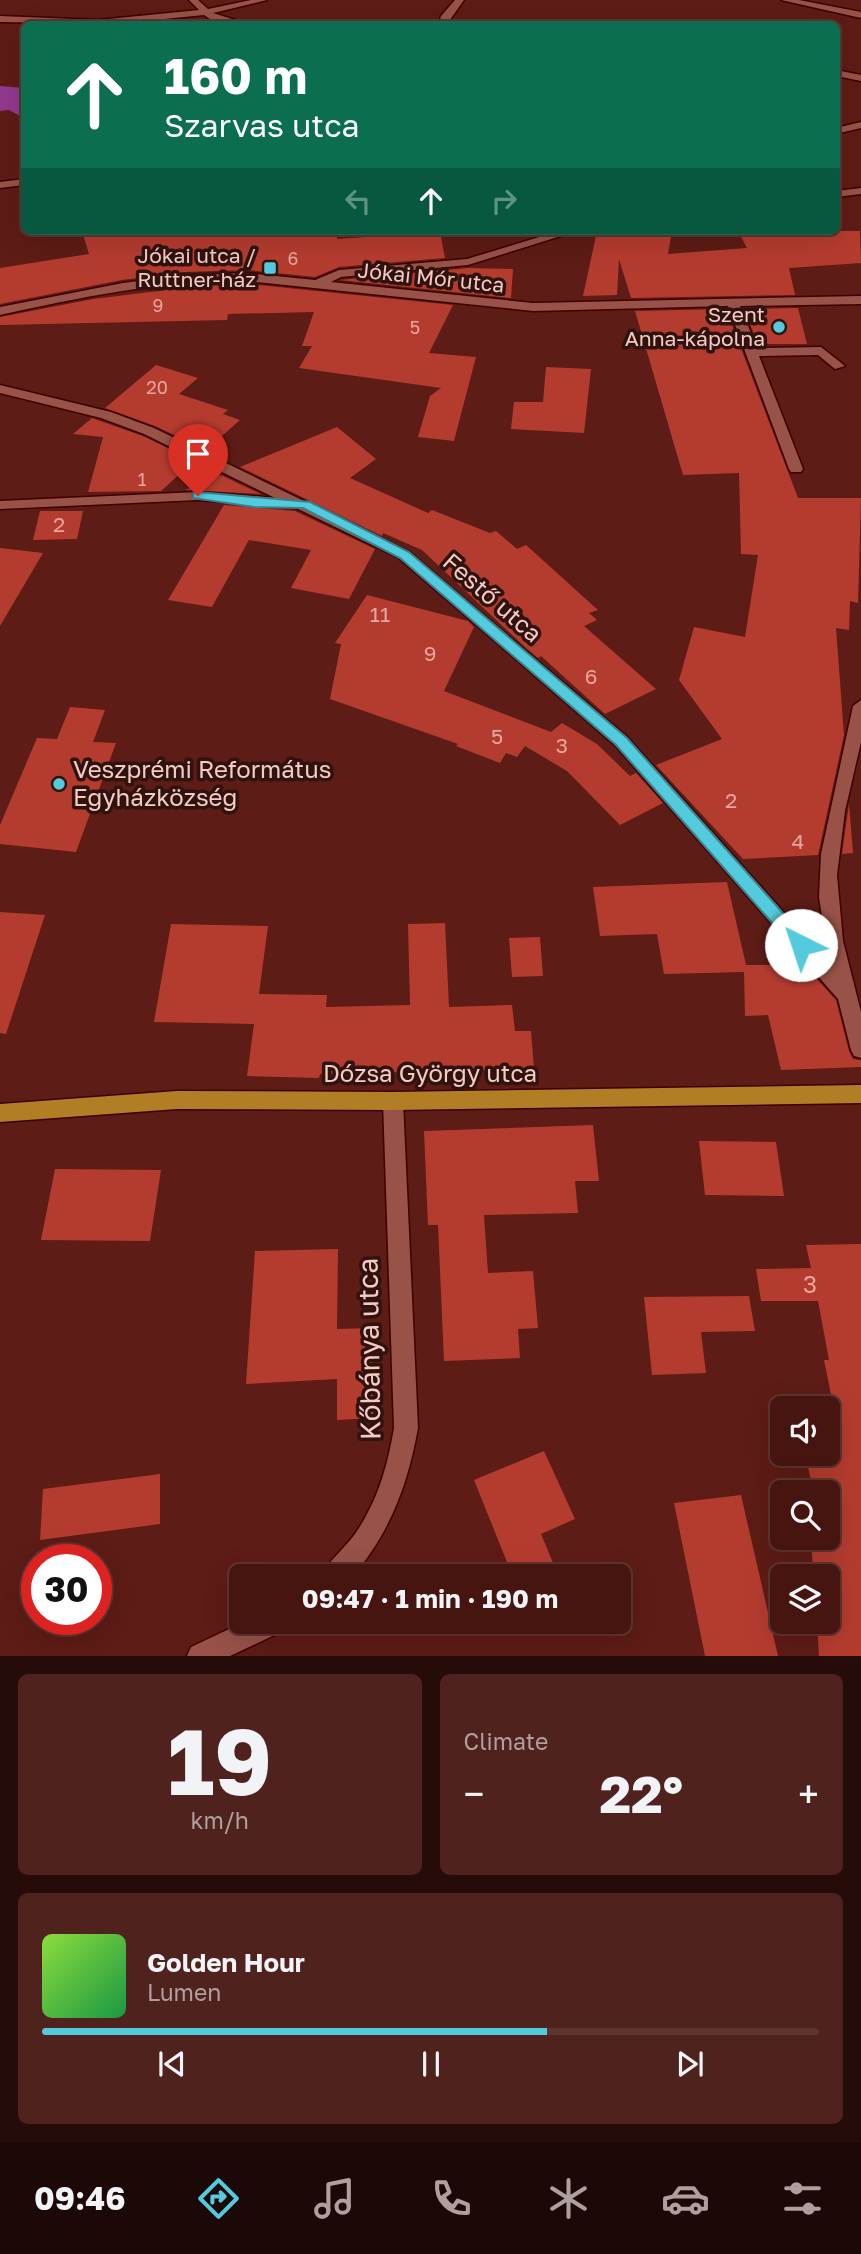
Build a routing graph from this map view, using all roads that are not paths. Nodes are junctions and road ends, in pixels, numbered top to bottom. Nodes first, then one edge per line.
1 (193, 0) edge
2 (263, 0) edge
3 (460, 0) edge
4 (785, 0) edge
5 (205, 13) junction
6 (861, 15) edge
7 (0, 19) edge
8 (233, 21) edge
9 (444, 21) edge
10 (840, 74) edge
11 (861, 78) edge
12 (861, 125) edge
13 (840, 130) edge
14 (21, 182) edge
15 (0, 185) edge
16 (861, 191) edge
17 (840, 194) edge
18 (558, 235) edge
19 (317, 284) junction
20 (861, 300) edge
21 (734, 305) junction
22 (0, 311) edge
23 (752, 352) junction
24 (839, 366) dead end
25 (0, 388) edge
26 (796, 469) dead end
27 (305, 504) junction
28 (0, 505) edge
29 (861, 706) edge
30 (849, 998) junction
31 (861, 1050) edge
32 (861, 1094) edge
33 (393, 1101) junction
34 (0, 1113) edge
35 (347, 1564) edge
36 (248, 1634) edge
37 (200, 1656) edge

1 - 5 street
2 - 5 street
3 - 9 street
4 - 6 street
5 - 7 street
5 - 8 street
10 - 11 street
12 - 13 street
14 - 15 street
16 - 17 street
18 - 19 street
19 - 21 street, Jókai Mór utca
19 - 22 street, Jókai Mór utca
20 - 21 street, Jókai Mór utca
21 - 23 street
23 - 24 street
23 - 26 street
25 - 27 street, Festő utca
27 - 28 street
27 - 30 street, Festő utca
29 - 30 street
30 - 31 street
32 - 33 main road, Dózsa György utca
33 - 34 main road, Dózsa György utca
33 - 35 street, Kőbánya utca
36 - 37 street

